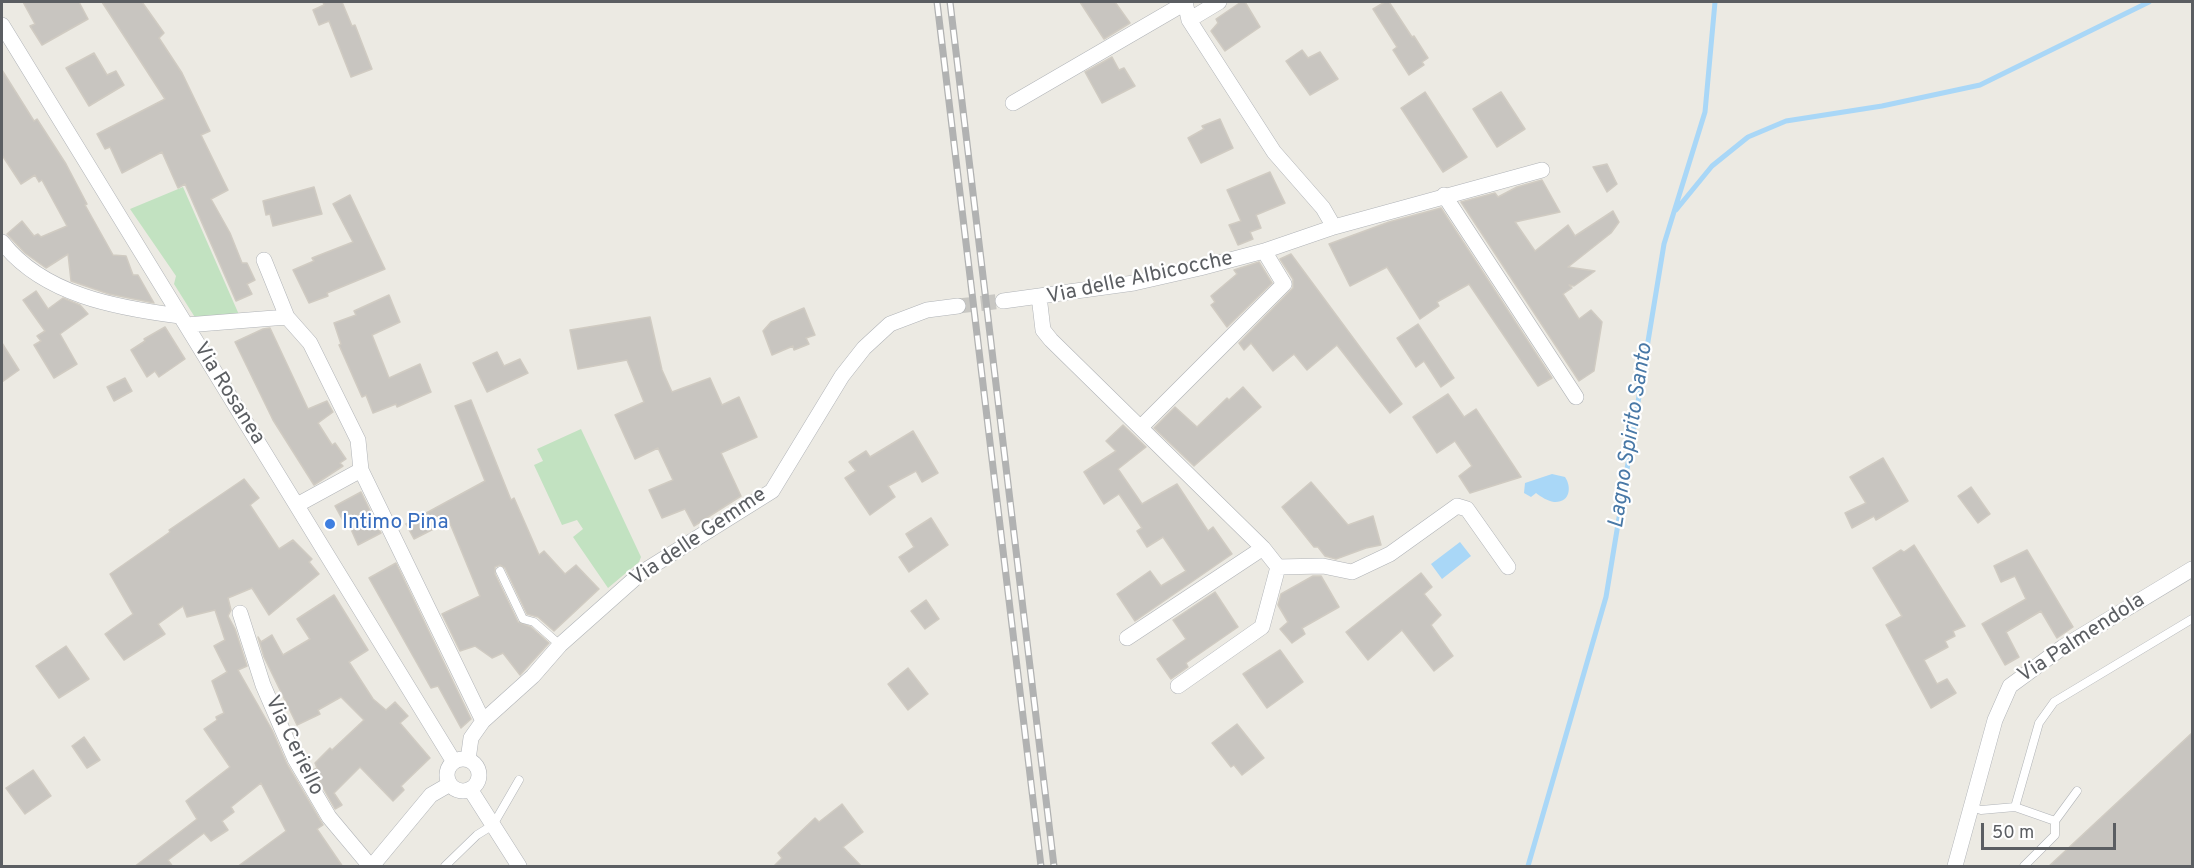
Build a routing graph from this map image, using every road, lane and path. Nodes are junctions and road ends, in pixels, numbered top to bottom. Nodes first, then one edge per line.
1 (1185, 2) edge
2 (1218, 2) edge
3 (1189, 20) junction
4 (2, 26) edge
5 (1013, 103) dead end
6 (1542, 170) dead end
7 (1444, 195) junction
8 (1334, 227) junction
9 (2, 242) edge
10 (1264, 251) junction
11 (264, 260) dead end
12 (1039, 296) junction
13 (1003, 300) tunnel mouth
14 (958, 306) tunnel mouth
15 (287, 317) junction
16 (183, 321) junction
17 (1576, 397) dead end
18 (1141, 427) junction
19 (362, 470) junction
20 (297, 506) junction
21 (1263, 548) junction
22 (1278, 567) junction
23 (1508, 567) dead end
24 (2193, 569) edge
25 (500, 572) dead end
26 (240, 613) dead end
27 (2193, 619) edge
28 (1127, 638) dead end
29 (560, 645) junction
30 (1178, 686) dead end
31 (483, 721) junction
32 (461, 761) junction
33 (519, 780) dead end
34 (450, 784) junction
35 (470, 789) junction
36 (2077, 791) dead end
37 (1971, 807) junction
38 (2016, 807) junction
39 (2055, 821) junction
40 (493, 825) junction
41 (371, 867) edge
42 (445, 867) edge
43 (519, 867) edge
44 (1955, 867) edge
45 (2024, 867) edge

1 - 3 street
1 - 5 street
2 - 3 street
3 - 8 street
4 - 16 street, Via Rosanea
6 - 7 street, Via delle Albicocche
7 - 8 street, Via delle Albicocche
7 - 17 street
8 - 10 street, Via delle Albicocche
9 - 16 street
10 - 12 street, Via delle Albicocche
10 - 18 street
11 - 15 street
12 - 13 street
12 - 18 street, Via delle Albicocche
14 - 29 street, Via delle Gemme
15 - 16 street
15 - 19 street
16 - 20 street, Via Rosanea
18 - 21 street, Via delle Albicocche
19 - 20 street
19 - 31 street
20 - 32 street, Via Rosanea
21 - 22 street, Via delle Albicocche
21 - 28 street
22 - 23 street
22 - 30 street
24 - 37 street, Via Palmendola
25 - 29 lane
26 - 41 street, Via Ceriello
27 - 38 lane
29 - 31 street, Via delle Gemme
31 - 32 street, Via delle Gemme
32 - 34 street
32 - 35 street
33 - 40 lane
34 - 35 street
34 - 41 street
35 - 40 street
36 - 39 lane
37 - 38 lane
37 - 44 street, Via Palmendola
38 - 39 lane
39 - 45 lane
40 - 42 lane
40 - 43 street

